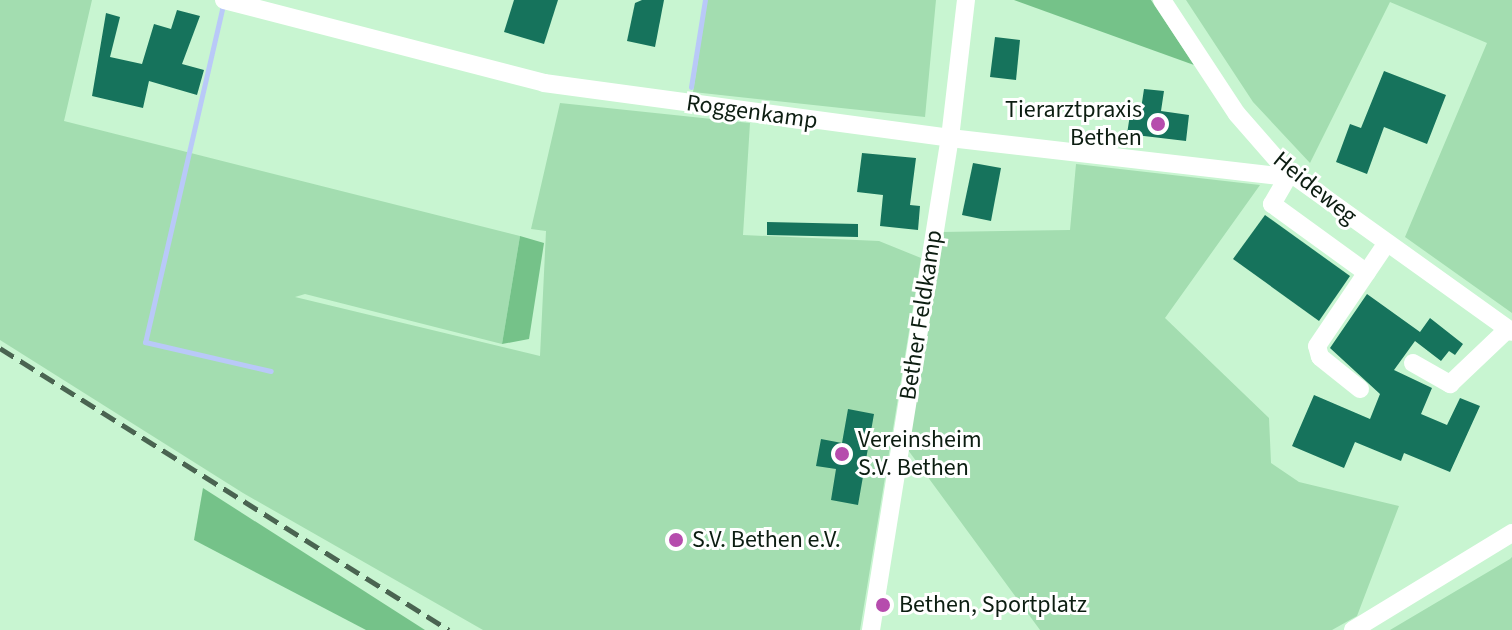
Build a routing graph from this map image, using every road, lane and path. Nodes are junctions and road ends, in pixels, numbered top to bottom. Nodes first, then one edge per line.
1 (224, 0) edge
2 (966, 0) edge
3 (1162, 0) edge
4 (950, 138) junction
5 (1288, 171) junction
6 (1386, 244) junction
7 (1367, 273) junction
8 (1509, 331) edge
9 (1413, 363) dead end
10 (1360, 389) dead end
11 (1512, 533) edge
12 (870, 628) edge
13 (1353, 630) edge

1 - 4 street, Roggenkamp
2 - 4 street, Bether Feldkamp
3 - 5 street, Heideweg
4 - 5 street, Roggenkamp
4 - 12 street, Bether Feldkamp
5 - 6 street, Heideweg
5 - 7 street
6 - 7 street
6 - 8 street, Heideweg
7 - 10 street
8 - 9 street
11 - 13 street

